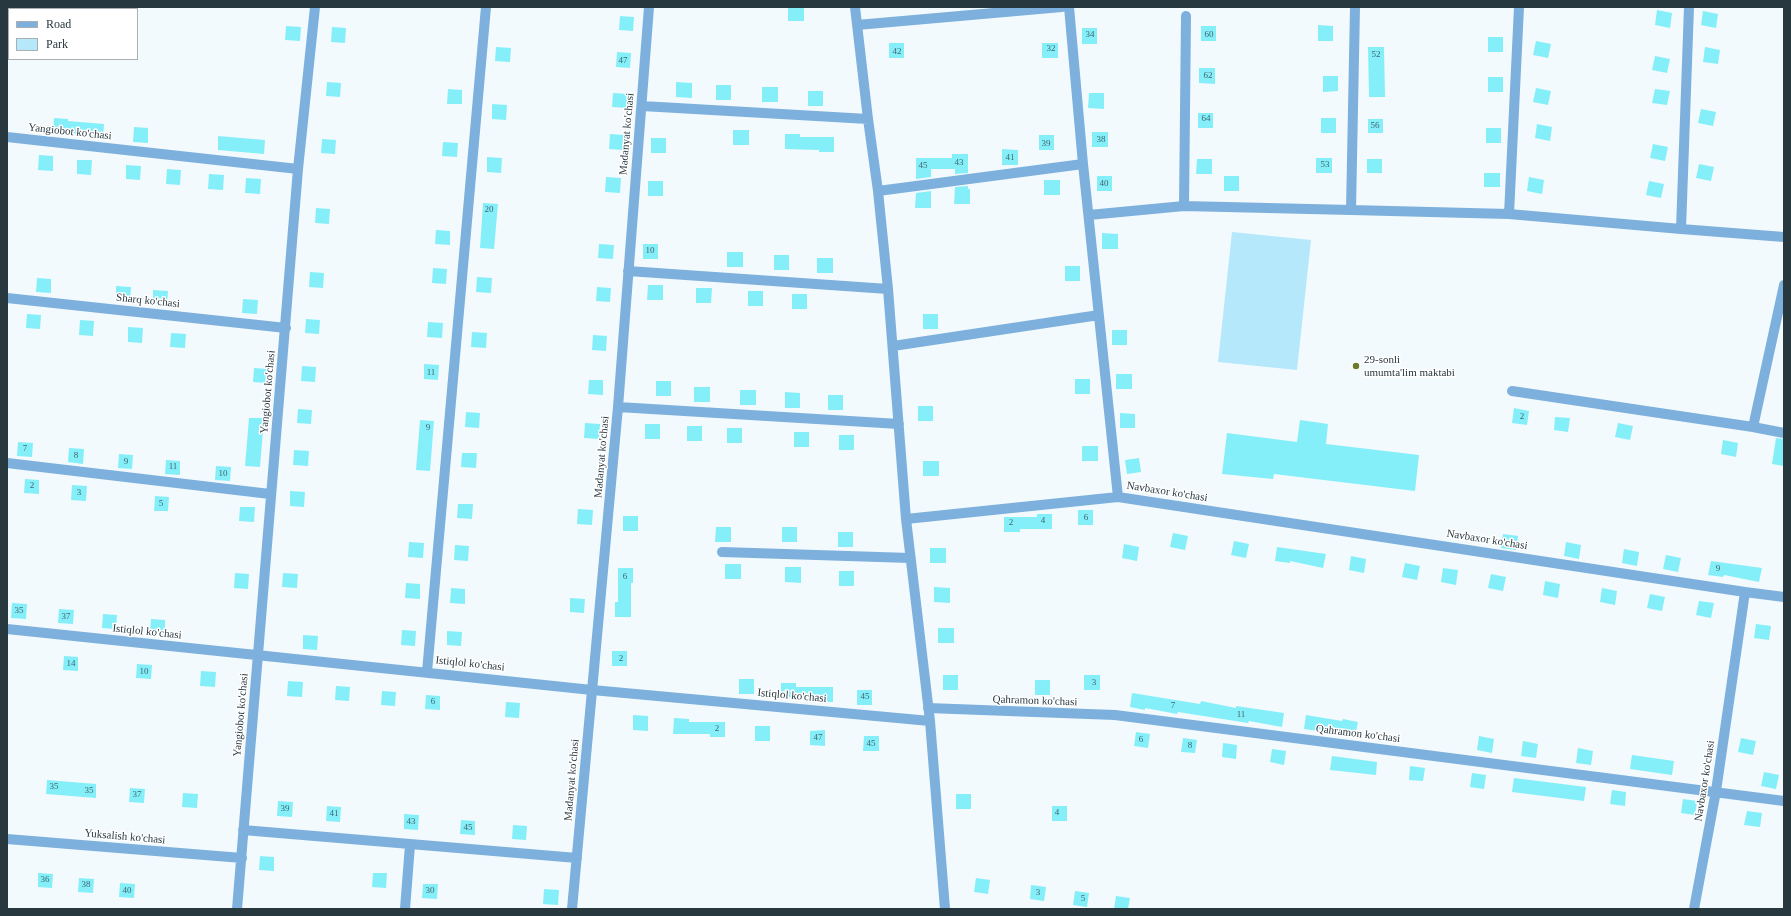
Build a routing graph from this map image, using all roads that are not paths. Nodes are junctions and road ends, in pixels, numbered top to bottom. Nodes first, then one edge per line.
1 (315, 7) edge
2 (486, 7) edge
3 (649, 7) edge
4 (855, 7) edge
5 (1062, 7) edge
6 (1069, 7) edge
7 (1355, 7) edge
8 (1519, 7) edge
9 (1689, 7) edge
10 (1186, 16) dead end
11 (857, 25) junction
12 (642, 106) junction
13 (868, 119) junction
14 (7, 137) edge
15 (1083, 164) junction
16 (298, 169) junction
17 (878, 191) junction
18 (1184, 206) junction
19 (1351, 210) junction
20 (1509, 214) junction
21 (1089, 215) junction
22 (1681, 228) junction
23 (1784, 237) edge
24 (628, 271) junction
25 (1784, 285) edge
26 (888, 288) junction
27 (7, 298) edge
28 (1099, 315) junction
29 (286, 328) junction
30 (893, 346) junction
31 (1512, 391) dead end
32 (618, 407) junction
33 (899, 424) junction
34 (1753, 427) junction
35 (1784, 433) edge
36 (7, 463) edge
37 (270, 494) junction
38 (1118, 497) junction
39 (906, 519) junction
40 (722, 552) dead end
41 (910, 558) junction
42 (1745, 592) junction
43 (1784, 597) edge
44 (7, 629) edge
45 (258, 655) junction
46 (427, 672) junction
47 (592, 690) junction
48 (928, 708) junction
49 (930, 721) junction
50 (1716, 791) junction
51 (1784, 801) edge
52 (243, 830) junction
53 (7, 839) edge
54 (410, 845) junction
55 (242, 858) junction
56 (577, 858) junction
57 (237, 909) edge
58 (405, 909) edge
59 (572, 909) edge
60 (945, 909) edge
61 (1694, 909) edge

1 - 16 street
2 - 46 street
3 - 12 street, Madanyat ko'chasi
4 - 11 street
5 - 11 street
6 - 15 street
7 - 19 street
8 - 20 street
9 - 22 street
10 - 18 street
11 - 13 street
12 - 13 street
12 - 24 street, Madanyat ko'chasi
13 - 17 street
14 - 16 street, Yangiobot ko'chasi
15 - 17 street
15 - 21 street
16 - 29 street, Yangiobot ko'chasi
17 - 26 street
18 - 19 street
18 - 21 street
19 - 20 street
20 - 22 street
21 - 28 street
22 - 23 street
24 - 26 street
24 - 32 street, Madanyat ko'chasi
25 - 34 street
26 - 30 street
27 - 29 street, Sharq ko'chasi
28 - 30 street
28 - 38 street
29 - 37 street, Yangiobot ko'chasi
30 - 33 street
31 - 34 street
32 - 33 street
32 - 47 street, Madanyat ko'chasi
33 - 39 street
34 - 35 street
36 - 37 street
37 - 45 street, Yangiobot ko'chasi
38 - 39 street, Navbaxor ko'chasi
38 - 42 street, Navbaxor ko'chasi
39 - 41 street
40 - 41 street
41 - 48 street
42 - 43 street
42 - 50 street, Navbaxor ko'chasi
44 - 45 street, Istiqlol ko'chasi
45 - 46 street, Istiqlol ko'chasi
45 - 52 street, Yangiobot ko'chasi
46 - 47 street, Istiqlol ko'chasi
47 - 49 street, Istiqlol ko'chasi
47 - 56 street, Madanyat ko'chasi
48 - 49 street
48 - 50 street, Qahramon ko'chasi
49 - 60 street
50 - 51 street, Qahramon ko'chasi
50 - 61 street, Navbaxor ko'chasi
52 - 54 street
52 - 55 street, Yangiobot ko'chasi
53 - 55 street, Yuksalish ko'chasi
54 - 56 street
54 - 58 street
55 - 57 street, Yangiobot ko'chasi
56 - 59 street, Madanyat ko'chasi

